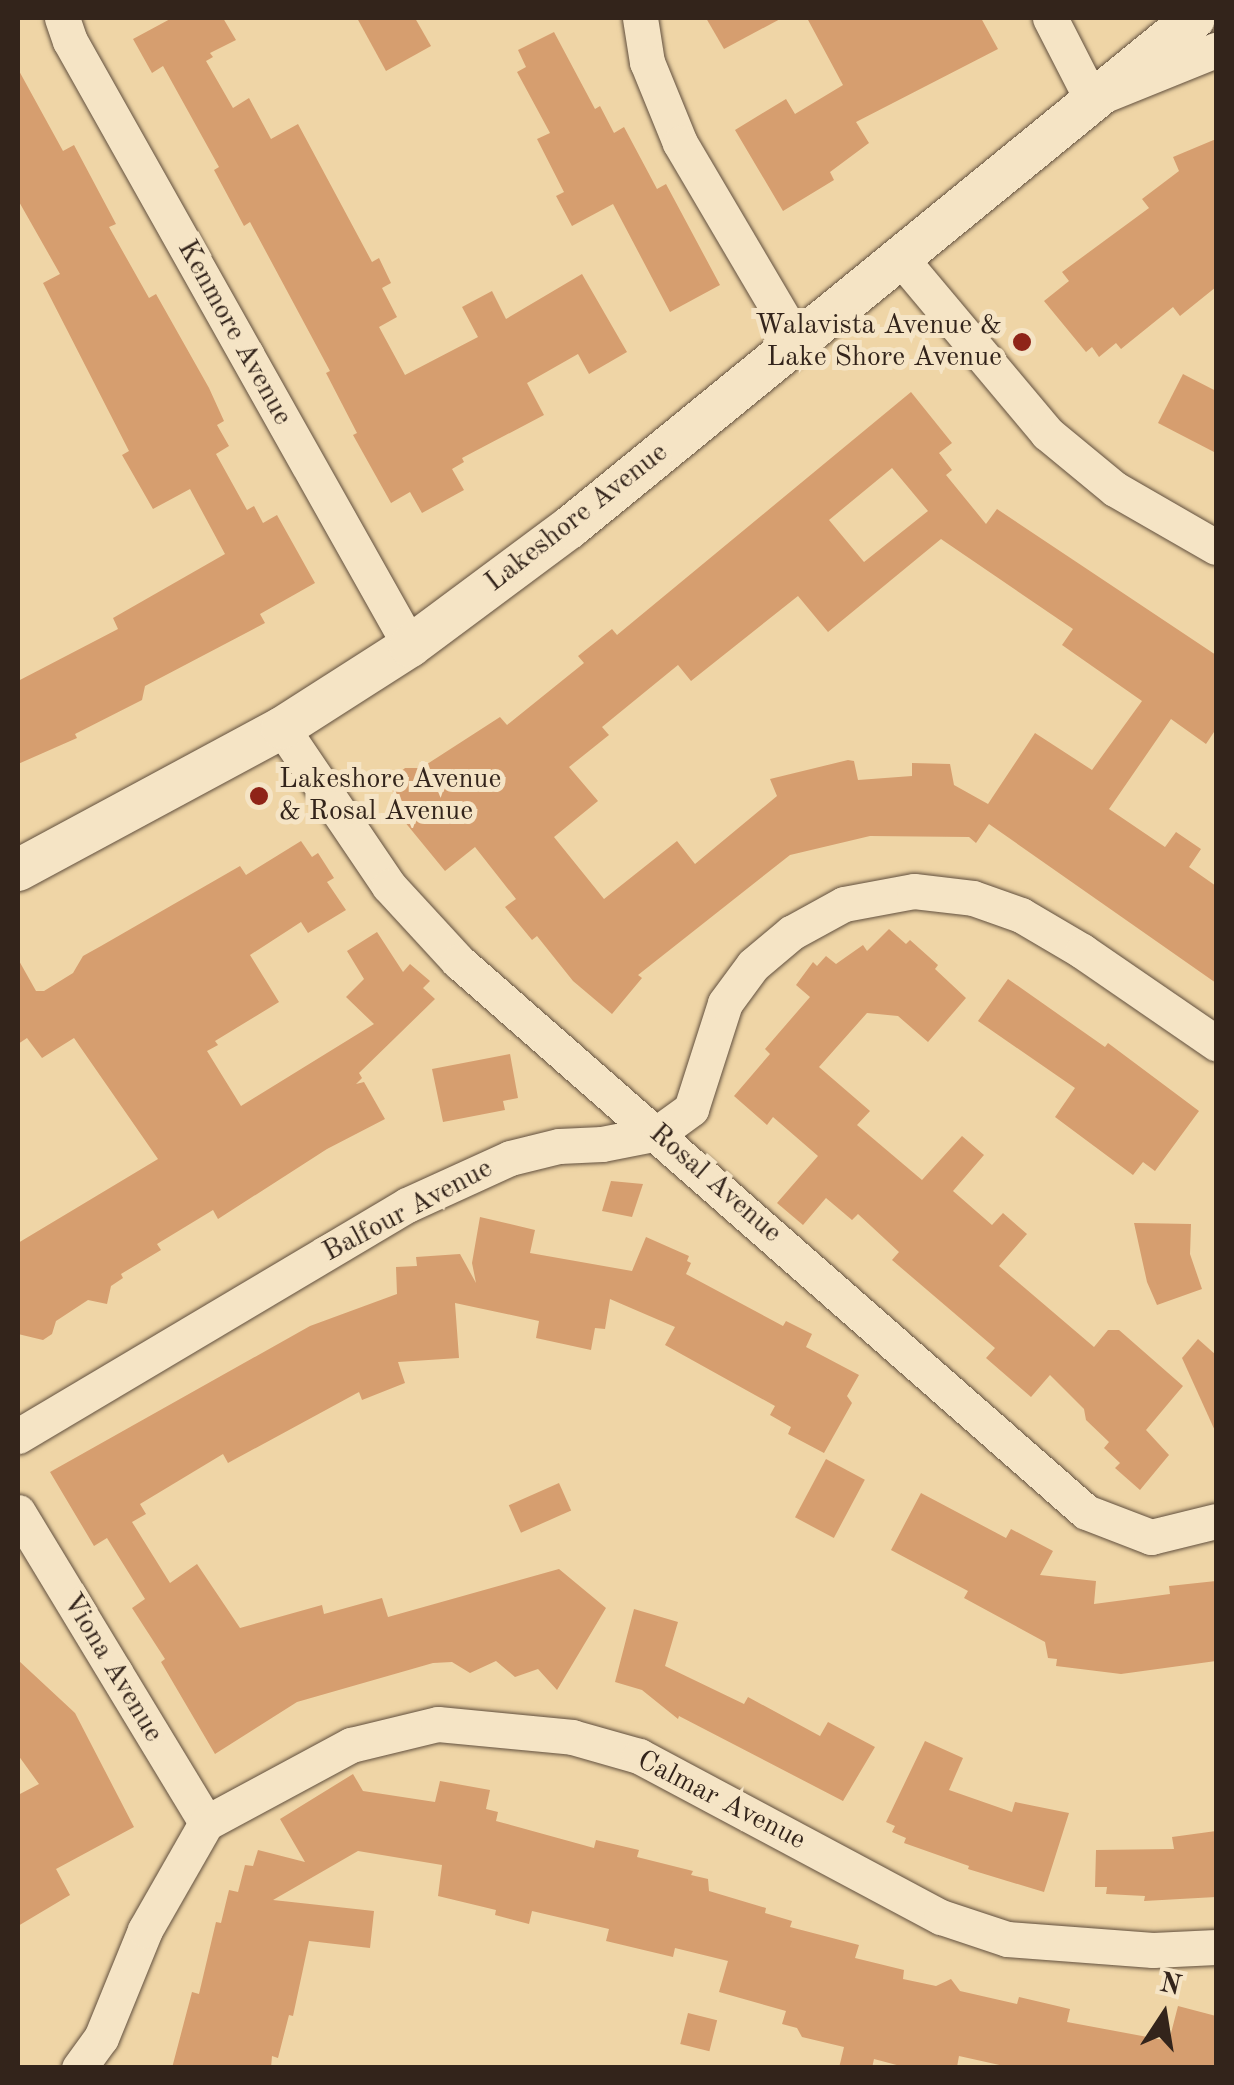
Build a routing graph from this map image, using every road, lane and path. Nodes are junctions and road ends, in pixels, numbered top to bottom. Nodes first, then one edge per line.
1 (62, 18) edge
2 (640, 18) edge
3 (1050, 18) edge
4 (1194, 18) edge
5 (1216, 50) edge
6 (1092, 100) junction
7 (902, 260) junction
8 (797, 342) junction
9 (1216, 546) edge
10 (410, 646) junction
11 (282, 728) junction
12 (18, 870) edge
13 (1216, 1044) edge
14 (658, 1133) junction
15 (18, 1436) edge
16 (18, 1512) edge
17 (1216, 1520) edge
18 (206, 1823) junction
19 (1216, 1946) edge
20 (79, 2068) edge

1 - 10 street, Kenmore Avenue
2 - 8 street
3 - 6 street
4 - 6 street, Lakeshore Avenue
5 - 6 street, Lakeshore Avenue
6 - 7 street, Lakeshore Avenue
7 - 8 street, Lakeshore Avenue
7 - 9 street
8 - 10 street, Lakeshore Avenue
10 - 11 street, Lakeshore Avenue
11 - 12 street, Lakeshore Avenue
11 - 14 street, Rosal Avenue
13 - 14 street
14 - 15 street, Balfour Avenue
14 - 17 street, Rosal Avenue
16 - 18 street, Viona Avenue
18 - 19 street, Calmar Avenue
18 - 20 street

